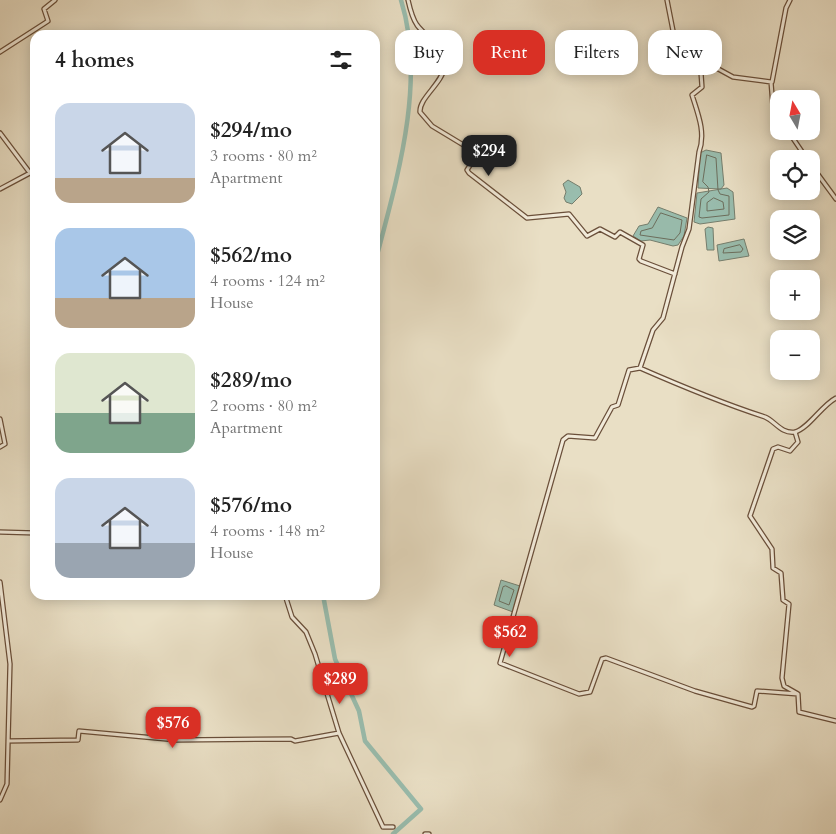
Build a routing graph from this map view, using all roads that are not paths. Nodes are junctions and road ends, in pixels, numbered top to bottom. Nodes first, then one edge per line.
1 (55, 0) edge
2 (408, 0) edge
3 (666, 0) edge
4 (790, 0) edge
5 (35, 30) edge
6 (672, 30) edge
7 (30, 33) edge
8 (0, 52) edge
9 (722, 71) edge
10 (701, 75) edge
11 (772, 83) junction
12 (772, 90) edge
13 (0, 132) edge
14 (820, 177) edge
15 (0, 189) edge
16 (836, 199) edge
17 (675, 274) junction
18 (640, 368) junction
19 (836, 398) edge
20 (0, 419) edge
21 (794, 432) junction
22 (0, 447) edge
23 (0, 532) edge
24 (30, 533) edge
25 (0, 582) edge
26 (287, 600) edge
27 (798, 694) junction
28 (836, 721) edge
29 (339, 733) junction
30 (8, 741) junction
31 (0, 800) edge
32 (393, 827) dead end

1 - 5 street
2 - 17 street
3 - 6 street
4 - 11 street
7 - 8 street
9 - 11 street
10 - 17 street
11 - 12 street
13 - 15 street
14 - 16 street
17 - 18 street
18 - 21 street
18 - 27 street
19 - 21 street
20 - 22 street
21 - 27 street
23 - 24 street
25 - 30 street
26 - 29 street
27 - 28 street
29 - 30 street
29 - 32 street
30 - 31 street

